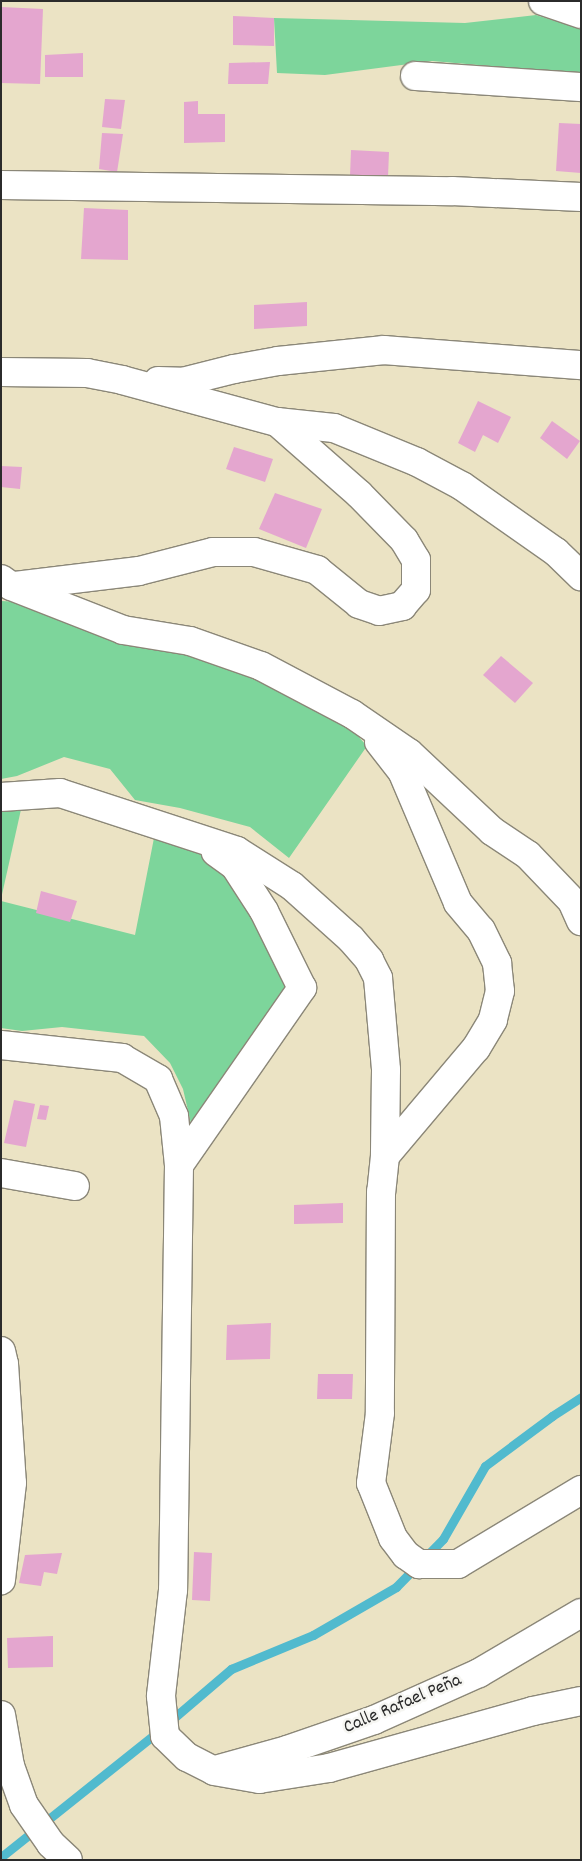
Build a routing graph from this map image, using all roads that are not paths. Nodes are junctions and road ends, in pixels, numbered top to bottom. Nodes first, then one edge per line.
1 (543, 1) edge
2 (581, 14) edge
3 (415, 76) dead end
4 (581, 87) edge
5 (1, 185) edge
6 (581, 197) edge
7 (581, 365) edge
8 (1, 372) edge
9 (122, 380) junction
10 (277, 422) junction
11 (581, 576) edge
12 (5, 584) edge
13 (352, 714) junction
14 (1, 797) edge
15 (197, 838) junction
16 (581, 921) edge
17 (1, 1045) edge
18 (385, 1156) junction
19 (179, 1165) junction
20 (1, 1173) edge
21 (75, 1186) dead end
22 (1, 1351) edge
23 (581, 1490) edge
24 (1, 1580) edge
25 (581, 1613) edge
26 (581, 1700) edge
27 (1, 1715) edge
28 (214, 1770) junction
29 (68, 1860) edge

1 - 2 street
3 - 4 street
5 - 6 street
7 - 9 street
8 - 9 street
9 - 10 street
10 - 11 street
10 - 12 street
12 - 13 street
13 - 16 street
13 - 18 street
14 - 15 street
15 - 18 street
15 - 19 street
17 - 19 street
18 - 23 street
19 - 28 street
20 - 21 street
22 - 24 street
25 - 28 street, Calle Rafael Peña
26 - 28 street
27 - 29 street

